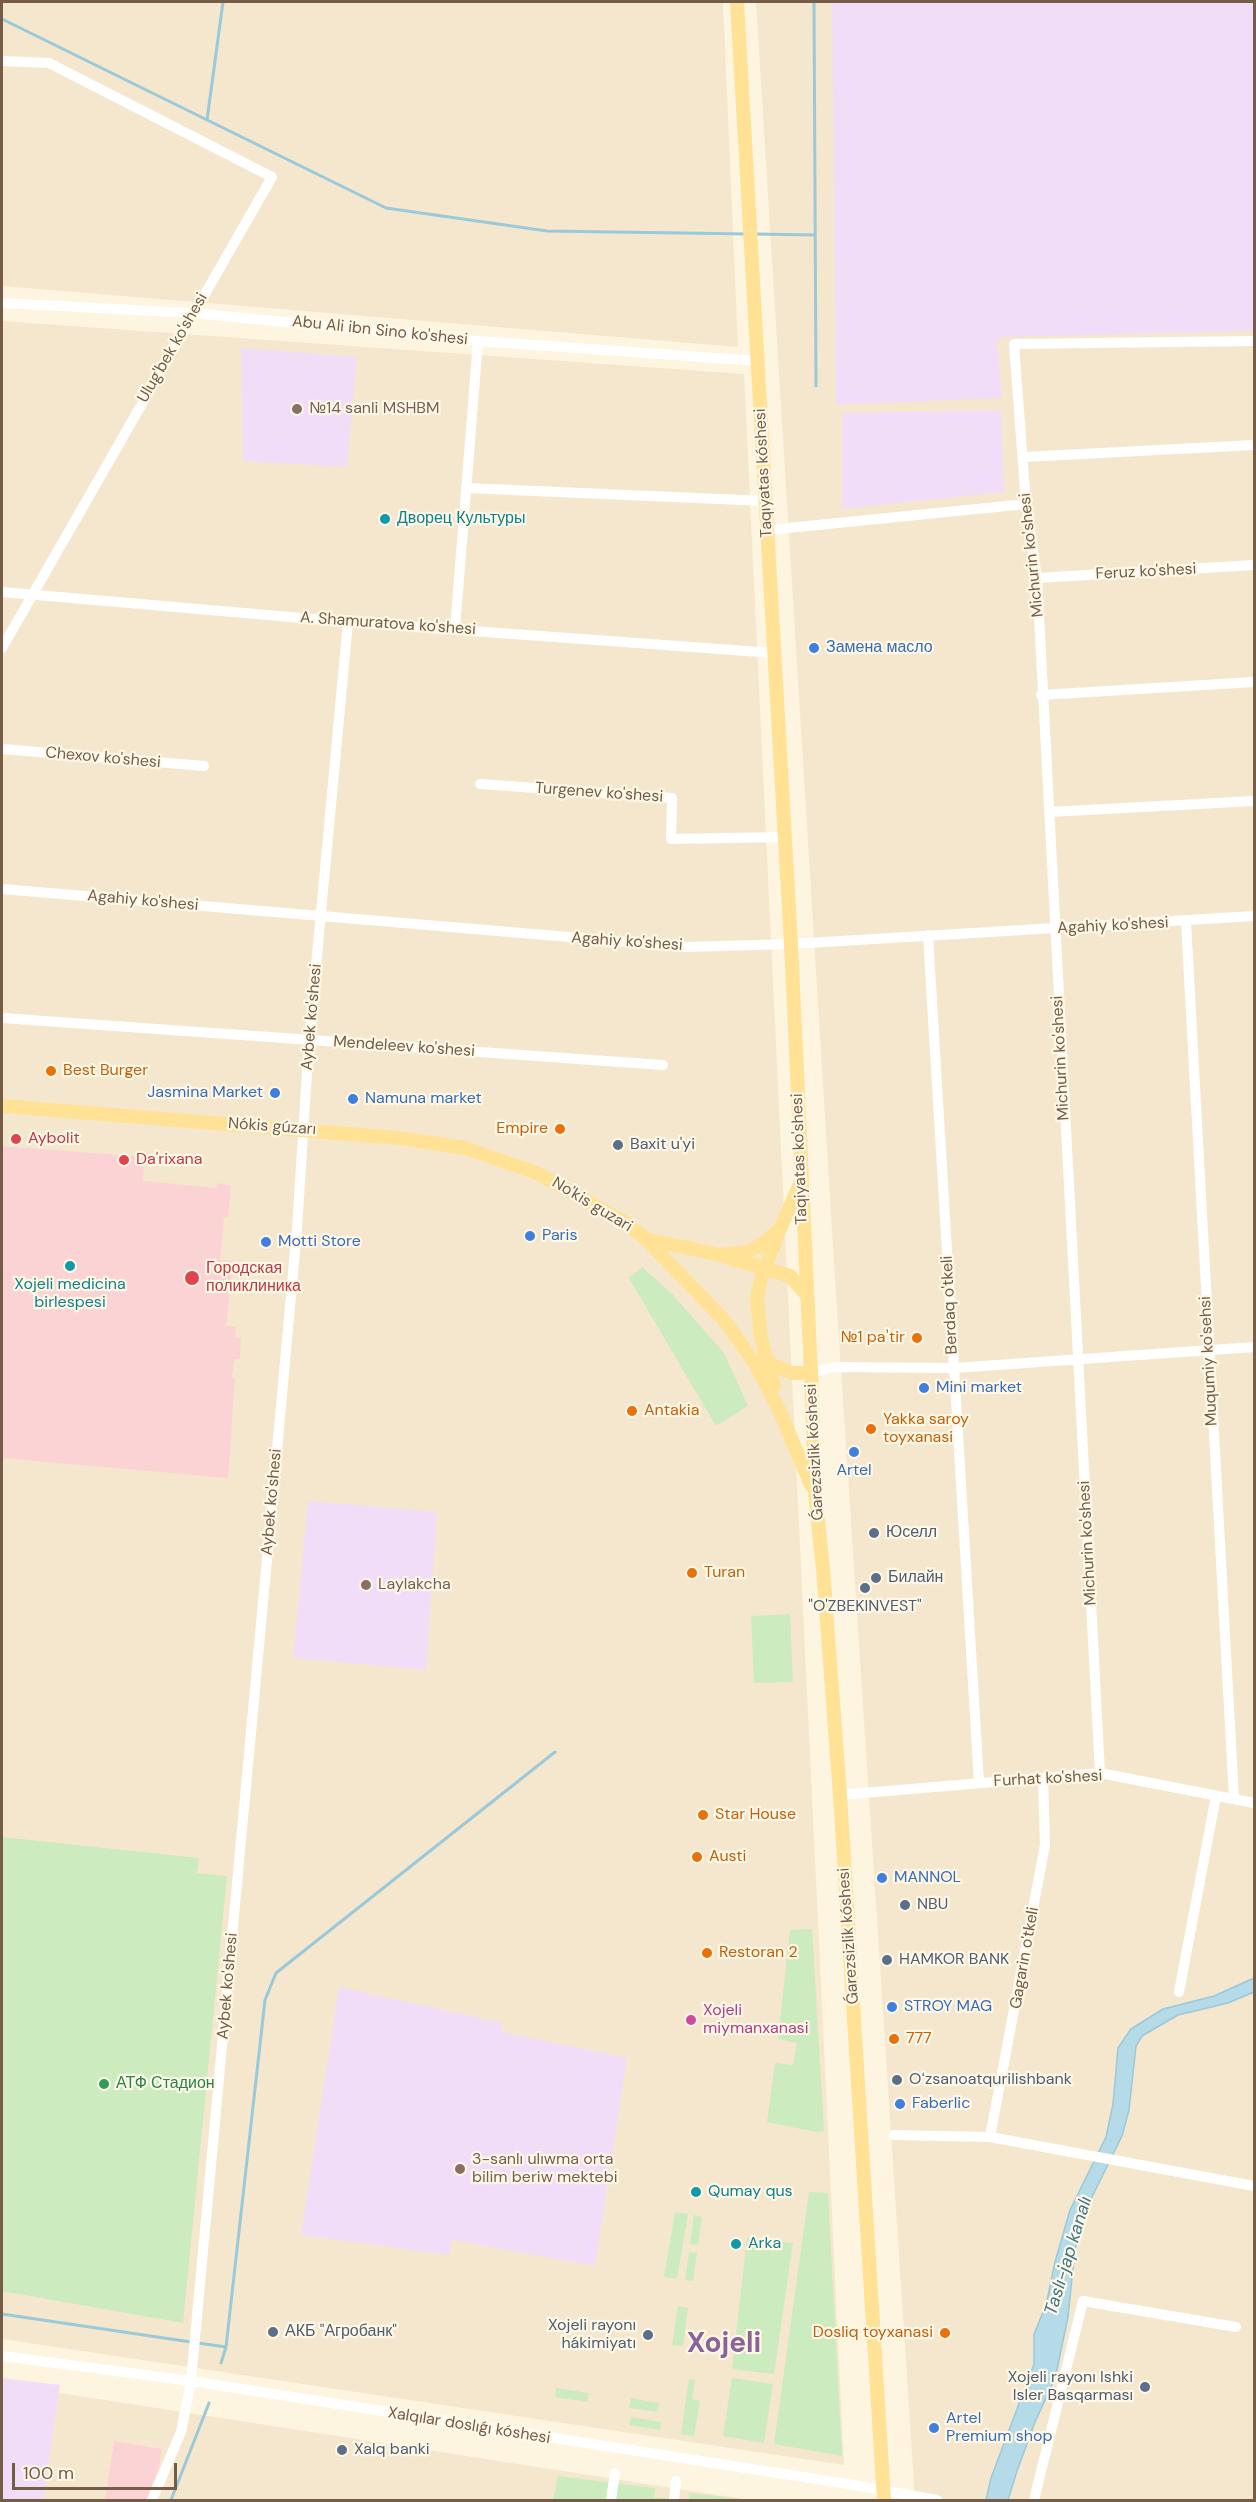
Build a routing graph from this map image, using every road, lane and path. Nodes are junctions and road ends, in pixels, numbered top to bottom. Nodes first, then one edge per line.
1 (737, 2) edge
2 (2, 60) edge
3 (2, 303) edge
4 (192, 313) junction
5 (478, 341) junction
6 (1254, 341) edge
7 (758, 361) junction
8 (1254, 445) edge
9 (1024, 457) junction
10 (466, 488) junction
11 (766, 501) junction
12 (1026, 504) junction
13 (768, 530) junction
14 (1254, 566) edge
15 (1037, 578) junction
16 (2, 592) edge
17 (33, 594) junction
18 (348, 621) junction
19 (455, 629) junction
20 (2, 648) edge
21 (774, 653) junction
22 (1254, 682) edge
23 (1041, 695) junction
24 (2, 749) edge
25 (204, 766) dead end
26 (480, 784) dead end
27 (1254, 801) edge
28 (1049, 812) junction
29 (785, 837) junction
30 (2, 889) edge
31 (1254, 916) edge
32 (320, 917) junction
33 (1186, 922) junction
34 (1054, 929) junction
35 (928, 935) junction
36 (791, 944) junction
37 (2, 1018) edge
38 (309, 1041) junction
39 (663, 1065) dead end
40 (2, 1106) edge
41 (304, 1129) junction
42 (537, 1173) joint
43 (801, 1179) junction
44 (780, 1229) junction
45 (646, 1239) junction
46 (720, 1255) junction
47 (766, 1268) junction
48 (806, 1294) junction
49 (733, 1332) junction
50 (1254, 1347) edge
51 (1209, 1352) junction
52 (767, 1359) junction
53 (1078, 1361) junction
54 (954, 1368) junction
55 (811, 1373) junction
56 (780, 1412) junction
57 (815, 1492) junction
58 (1100, 1773) junction
59 (1043, 1778) junction
60 (979, 1783) junction
61 (840, 1795) junction
62 (1216, 1796) junction
63 (1234, 1799) junction
64 (1254, 1803) edge
65 (1179, 1992) dead end
66 (894, 2135) dead end
67 (990, 2137) junction
68 (1254, 2186) edge
69 (1236, 2327) dead end
70 (2, 2356) edge
71 (191, 2381) junction
72 (615, 2473) dead end
73 (676, 2481) dead end
74 (884, 2496) edge
75 (152, 2500) edge
76 (611, 2500) edge
77 (674, 2500) edge
78 (936, 2500) edge
79 (1034, 2500) edge

1 - 7 main road, Taqıyatas kóshesi
2 - 4 street, Ulug'bek ko'shesi
3 - 4 street, Abu Ali ibn Sino ko'shesi
4 - 5 street, Abu Ali ibn Sino ko'shesi
4 - 17 street, Ulug'bek ko'shesi
5 - 7 street, Abu Ali ibn Sino ko'shesi
5 - 10 street
6 - 9 street, Michurin ko'shesi
7 - 11 main road, Taqıyatas kóshesi
8 - 9 street
9 - 12 street, Michurin ko'shesi
10 - 11 street
10 - 19 street
11 - 13 main road, Taqıyatas kóshesi
12 - 13 street
12 - 15 street, Michurin ko'shesi
13 - 21 main road, Taqıyatas kóshesi
14 - 15 street, Feruz ko'shesi
15 - 23 street, Michurin ko'shesi
16 - 17 street, A. Shamuratova ko'shesi
17 - 18 street, A. Shamuratova ko'shesi
17 - 20 street, Ulug'bek ko'shesi
18 - 19 street, A. Shamuratova ko'shesi
18 - 32 street, Aybek ko'shesi
19 - 21 street, A. Shamuratova ko'shesi
21 - 29 main road, Taqıyatas kóshesi
22 - 23 street
23 - 28 street, Michurin ko'shesi
24 - 25 street, Chexov ko'shesi
26 - 29 street, Turgenev ko'shesi
27 - 28 street
28 - 34 street, Michurin ko'shesi
29 - 36 main road, Taqıyatas kóshesi
30 - 32 street, Agahiy ko'shesi
31 - 33 street, Agahiy ko'shesi
32 - 36 street, Agahiy ko'shesi
32 - 38 street, Aybek ko'shesi
33 - 34 street, Agahiy ko'shesi
33 - 51 street, Muqumiy ko'sehsi
34 - 35 street, Agahiy ko'shesi
34 - 53 street, Michurin ko'shesi
35 - 36 street, Agahiy ko'shesi
35 - 54 street, Berdaq o'tkeli
36 - 43 main road, Taqiyatas ko'shesi
37 - 38 street, Mendeleev ko'shesi
38 - 39 street, Mendeleev ko'shesi
38 - 41 street, Aybek ko'shesi
40 - 41 main road, Nókis gúzarı
41 - 42 main road, Nókis gúzarı
41 - 71 street, Aybek ko'shesi
42 - 45 main road, No'kis guzari
43 - 44 main road
43 - 48 main road, Taqiyatas ko'shesi
44 - 46 main road
44 - 47 main road
45 - 46 main road
45 - 49 main road, No'kis guzari
46 - 47 main road
47 - 48 main road
47 - 52 main road
48 - 55 main road, Taqiyatas ko'shesi
49 - 52 main road
49 - 56 main road
50 - 51 street
51 - 53 street
51 - 63 street, Muqumiy ko'sehsi
52 - 55 main road
52 - 56 main road
53 - 54 street
53 - 58 street, Michurin ko'shesi
54 - 55 street
54 - 60 street, Berdaq o'tkeli
55 - 57 main road, Ǵarezsizlik kóshesi
56 - 57 main road
57 - 61 main road, Ǵarezsizlik kóshesi
58 - 59 street, Furhat ko'shesi
58 - 62 street, Furhat ko'shesi
59 - 60 street, Furhat ko'shesi
59 - 67 street, Gagarin o'tkeli
60 - 61 street, Furhat ko'shesi
61 - 74 main road, Ǵarezsizlik kóshesi
62 - 63 street, Furhat ko'shesi
62 - 65 street
63 - 64 street, Furhat ko'shesi
66 - 67 street
67 - 68 street
69 - 79 street
70 - 71 street, Xalqılar doslıǵı kóshesi
71 - 74 street, Xalqılar doslıǵı kóshesi
71 - 75 street, Aybek ko'shesi
72 - 76 street
73 - 77 street
74 - 78 street, Xalqılar doslıǵı kóshesi

